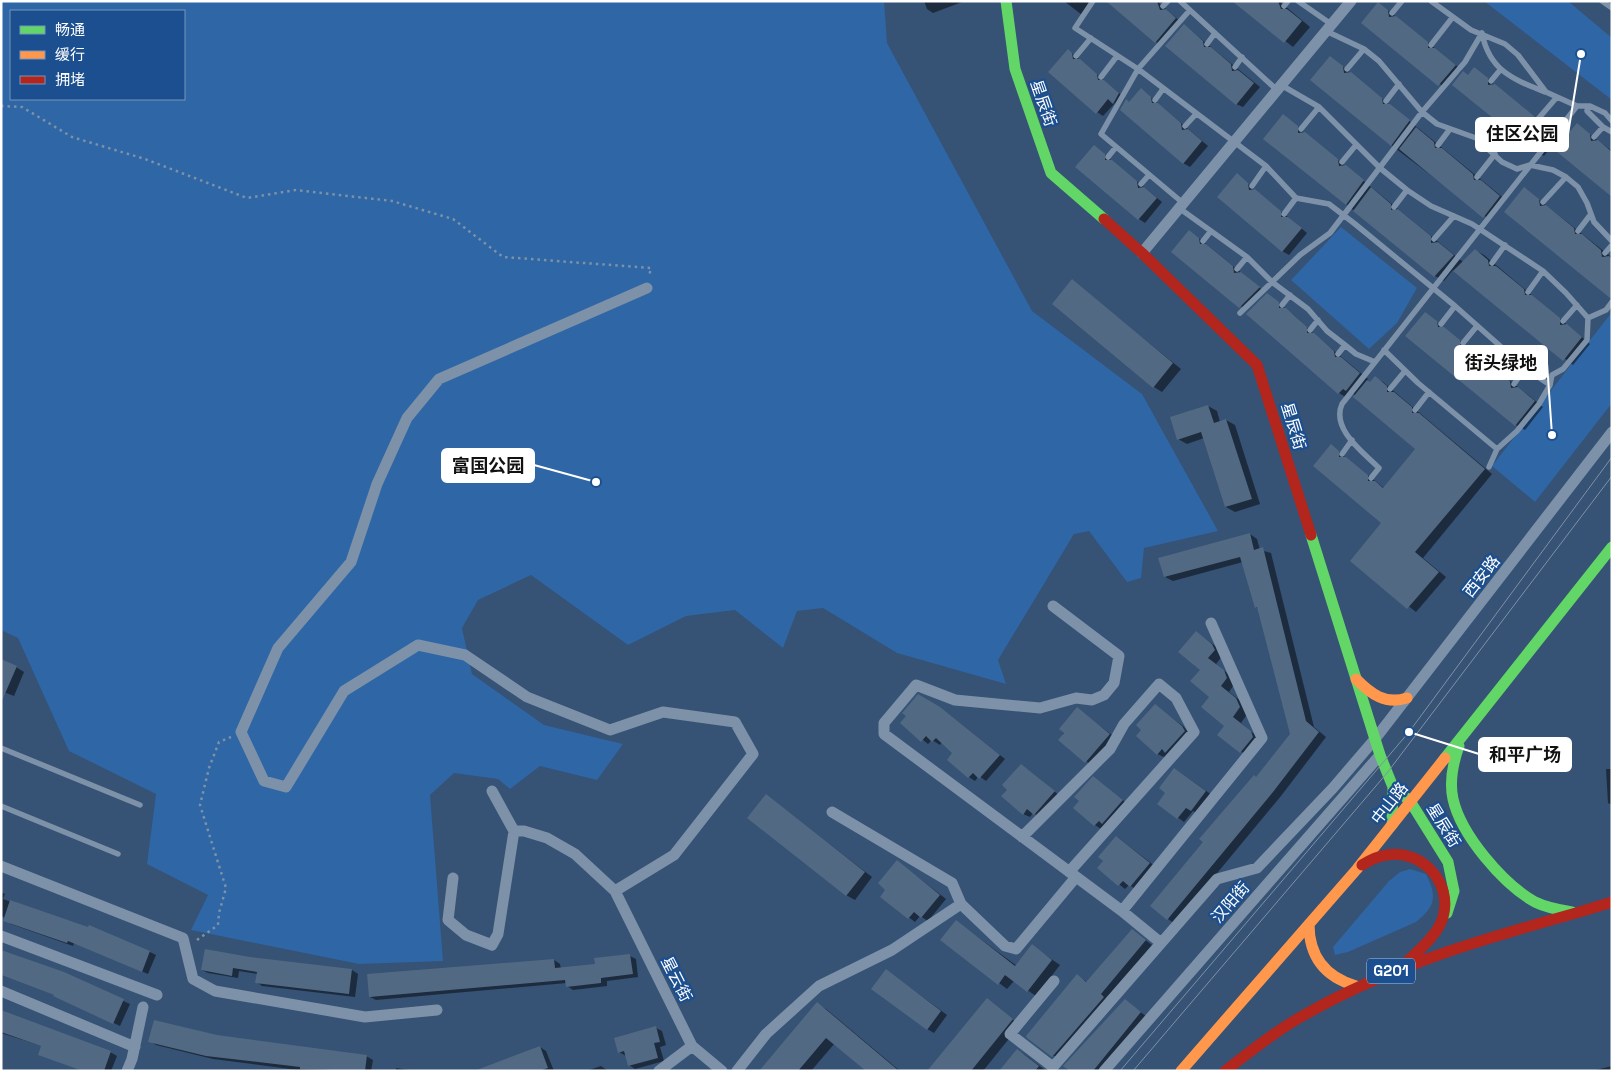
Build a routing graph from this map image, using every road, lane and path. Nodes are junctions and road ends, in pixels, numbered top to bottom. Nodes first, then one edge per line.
1 (1006, 1) edge
2 (1093, 1) edge
3 (1168, 1) edge
4 (1180, 1) edge
5 (1298, 1) edge
6 (1351, 1) edge
7 (1402, 1) edge
8 (1430, 1) edge
9 (1602, 1) edge
10 (1163, 6) dead end
11 (1612, 8) edge
12 (1190, 10) junction
13 (1392, 13) dead end
14 (1452, 18) junction
15 (1329, 28) junction
16 (1215, 33) junction
17 (1482, 33) junction
18 (1091, 38) junction
19 (1207, 44) dead end
20 (1431, 45) dead end
21 (1364, 50) junction
22 (1076, 56) dead end
23 (1117, 56) junction
24 (1242, 57) junction
25 (1235, 67) dead end
26 (1138, 69) junction
27 (1347, 69) dead end
28 (1500, 69) junction
29 (1101, 78) dead end
30 (1491, 81) dead end
31 (1399, 84) junction
32 (1279, 88) junction
33 (1163, 89) junction
34 (1546, 92) junction
35 (1557, 97) junction
36 (1155, 100) dead end
37 (1386, 101) dead end
38 (1, 106) edge
39 (1577, 106) junction
40 (1588, 106) junction
41 (1319, 107) junction
42 (1422, 112) junction
43 (1196, 114) junction
44 (1538, 119) dead end
45 (1612, 121) edge
46 (1185, 126) dead end
47 (1602, 127) junction
48 (1302, 129) dead end
49 (1450, 129) junction
50 (1612, 132) edge
51 (1594, 137) dead end
52 (1232, 143) junction
53 (1356, 145) junction
54 (1438, 145) dead end
55 (1116, 147) junction
56 (1495, 154) junction
57 (1108, 157) dead end
58 (1342, 162) dead end
59 (1266, 166) junction
60 (1530, 166) junction
61 (1380, 168) junction
62 (1149, 175) junction
63 (1477, 177) dead end
64 (1566, 177) junction
65 (1141, 184) dead end
66 (1252, 186) dead end
67 (1407, 190) junction
68 (1296, 198) junction
69 (1543, 202) dead end
70 (1181, 206) junction
71 (1394, 206) dead end
72 (1284, 214) dead end
73 (1591, 214) junction
74 (1344, 216) junction
75 (1454, 216) junction
76 (1479, 230) junction
77 (1211, 231) junction
78 (1578, 231) dead end
79 (1434, 239) dead end
80 (1203, 241) dead end
81 (1612, 243) edge
82 (1505, 245) junction
83 (1142, 253) junction
84 (1605, 253) dead end
85 (1246, 257) junction
86 (1492, 263) dead end
87 (1237, 269) dead end
88 (1543, 272) junction
89 (1272, 282) junction
90 (647, 288) joint
91 (1433, 288) junction
92 (1528, 292) dead end
93 (1290, 295) junction
94 (1612, 302) edge
95 (1282, 305) dead end
96 (1576, 305) junction
97 (1455, 306) junction
98 (1240, 313) dead end
99 (1588, 318) junction
100 (1318, 320) junction
101 (1563, 321) dead end
102 (1441, 324) dead end
103 (1477, 326) junction
104 (1310, 330) dead end
105 (1463, 343) dead end
106 (1345, 345) junction
107 (1502, 349) junction
108 (1384, 350) junction
109 (1338, 354) dead end
110 (1375, 362) junction
111 (1490, 364) dead end
112 (1525, 368) junction
113 (1405, 371) junction
114 (1514, 384) dead end
115 (1550, 385) junction
116 (1390, 388) dead end
117 (1429, 392) junction
118 (1415, 410) dead end
119 (1612, 432) edge
120 (1352, 440) junction
121 (1497, 449) junction
122 (1342, 454) dead end
123 (1489, 467) dead end
124 (1371, 478) dead end
125 (1612, 546) edge
126 (1053, 606) dead end
127 (1211, 623) dead end
128 (1356, 680) junction
129 (1407, 698) junction
130 (241, 732) junction
131 (1464, 733) junction
132 (1375, 740) junction
133 (1, 748) edge
134 (1380, 755) junction
135 (1393, 787) junction
136 (492, 791) dead end
137 (1410, 801) junction
138 (140, 805) dead end
139 (1, 806) edge
140 (832, 812) dead end
141 (1392, 825) junction
142 (514, 831) junction
143 (1022, 836) junction
144 (118, 854) dead end
145 (1, 866) edge
146 (1357, 869) junction
147 (1073, 875) junction
148 (453, 878) dead end
149 (615, 891) junction
150 (1612, 902) edge
151 (961, 904) junction
152 (1122, 911) junction
153 (1576, 913) junction
154 (1442, 920) junction
155 (1309, 924) junction
156 (1, 936) edge
157 (1161, 943) junction
158 (186, 949) junction
159 (1402, 967) junction
160 (1054, 981) dead end
161 (1356, 986) junction
162 (1, 991) edge
163 (157, 995) dead end
164 (142, 1008) dead end
165 (437, 1010) dead end
166 (692, 1046) junction
167 (135, 1047) junction
168 (128, 1071) edge
169 (660, 1071) edge
170 (722, 1071) edge
171 (737, 1071) edge
172 (1104, 1071) edge
173 (1181, 1071) edge
174 (1225, 1071) edge

1 - 83 main road, 星辰街
2 - 18 lane
3 - 10 lane
4 - 12 lane
5 - 15 lane
6 - 15 street
7 - 13 lane
8 - 14 lane
9 - 11 lane
12 - 16 lane
12 - 26 lane
14 - 17 lane
14 - 20 lane
15 - 21 lane
15 - 32 street
16 - 19 lane
16 - 24 lane
17 - 28 lane
17 - 34 lane
17 - 42 lane
18 - 22 lane
18 - 23 lane
21 - 27 lane
21 - 31 lane
23 - 26 lane
23 - 29 lane
24 - 25 lane
24 - 32 lane
26 - 33 lane
26 - 55 lane
28 - 30 lane
28 - 34 lane
31 - 37 lane
31 - 42 lane
32 - 41 lane
32 - 52 street
33 - 36 lane
33 - 43 lane
34 - 35 lane
35 - 39 lane
35 - 44 lane
38 - 90 path
39 - 40 lane
39 - 60 lane
40 - 45 lane
40 - 47 lane
41 - 48 lane
41 - 53 lane
42 - 49 lane
42 - 61 lane
43 - 46 lane
43 - 52 lane
47 - 50 lane
47 - 51 lane
49 - 54 lane
49 - 56 lane
52 - 59 lane
52 - 70 street
53 - 58 lane
53 - 61 lane
55 - 57 lane
55 - 62 lane
56 - 60 lane
56 - 63 lane
59 - 66 lane
59 - 68 lane
60 - 64 lane
60 - 76 lane
61 - 67 lane
61 - 74 lane
62 - 65 lane
62 - 70 lane
64 - 69 lane
64 - 73 lane
67 - 71 lane
67 - 75 lane
68 - 72 lane
68 - 74 lane
70 - 77 lane
70 - 83 street
73 - 78 lane
73 - 81 lane
74 - 89 lane
74 - 91 lane
75 - 76 lane
75 - 79 lane
76 - 82 lane
76 - 91 lane
77 - 80 lane
77 - 85 lane
81 - 84 lane
82 - 86 lane
82 - 88 lane
83 - 128 main road, 星辰街
85 - 87 lane
85 - 89 lane
88 - 92 lane
88 - 96 lane
89 - 93 lane
89 - 98 lane
90 - 130 street
91 - 97 lane
91 - 108 lane
93 - 95 lane
93 - 100 lane
94 - 99 lane
96 - 99 lane
96 - 101 lane
97 - 102 lane
97 - 103 lane
99 - 115 lane
100 - 104 lane
100 - 106 lane
103 - 105 lane
103 - 107 lane
106 - 109 lane
106 - 110 lane
107 - 111 lane
107 - 112 lane
108 - 110 lane
108 - 113 lane
110 - 120 lane
112 - 114 lane
112 - 115 lane
113 - 116 lane
113 - 117 lane
115 - 121 lane
117 - 118 lane
117 - 121 lane
119 - 129 street, 西安路
120 - 122 lane
120 - 124 lane
121 - 123 lane
125 - 131 main road, 中山路
126 - 143 street
127 - 152 street
128 - 129 main road
128 - 132 main road, 星辰街
129 - 132 street, 西安路
130 - 149 street
130 - 158 path
131 - 137 main road, 中山路
131 - 153 main road
132 - 134 main road, 星辰街
132 - 157 street, 西安路
133 - 138 lane
134 - 135 main road, 星辰街
134 - 172 street, 汉阳街
135 - 137 main road, 星辰街
135 - 141 main road
136 - 142 street
137 - 141 main road, 中山路
137 - 154 main road, 星辰街
139 - 144 lane
140 - 151 street
141 - 146 main road, 中山路
142 - 148 street
142 - 149 street
143 - 147 street
143 - 147 street
145 - 158 street
146 - 154 main road
146 - 155 main road, 中山路
147 - 151 street
147 - 152 street
149 - 166 street, 星云街
150 - 153 main road
151 - 171 street
152 - 157 street
153 - 159 main road, G201
154 - 159 main road
155 - 161 main road
155 - 173 main road, 中山路
156 - 163 street
157 - 160 street, 西安路
158 - 165 street
159 - 161 main road, G201
161 - 174 main road, G201
162 - 167 street
164 - 167 street
166 - 169 street
166 - 170 street, 星云街
167 - 168 street

